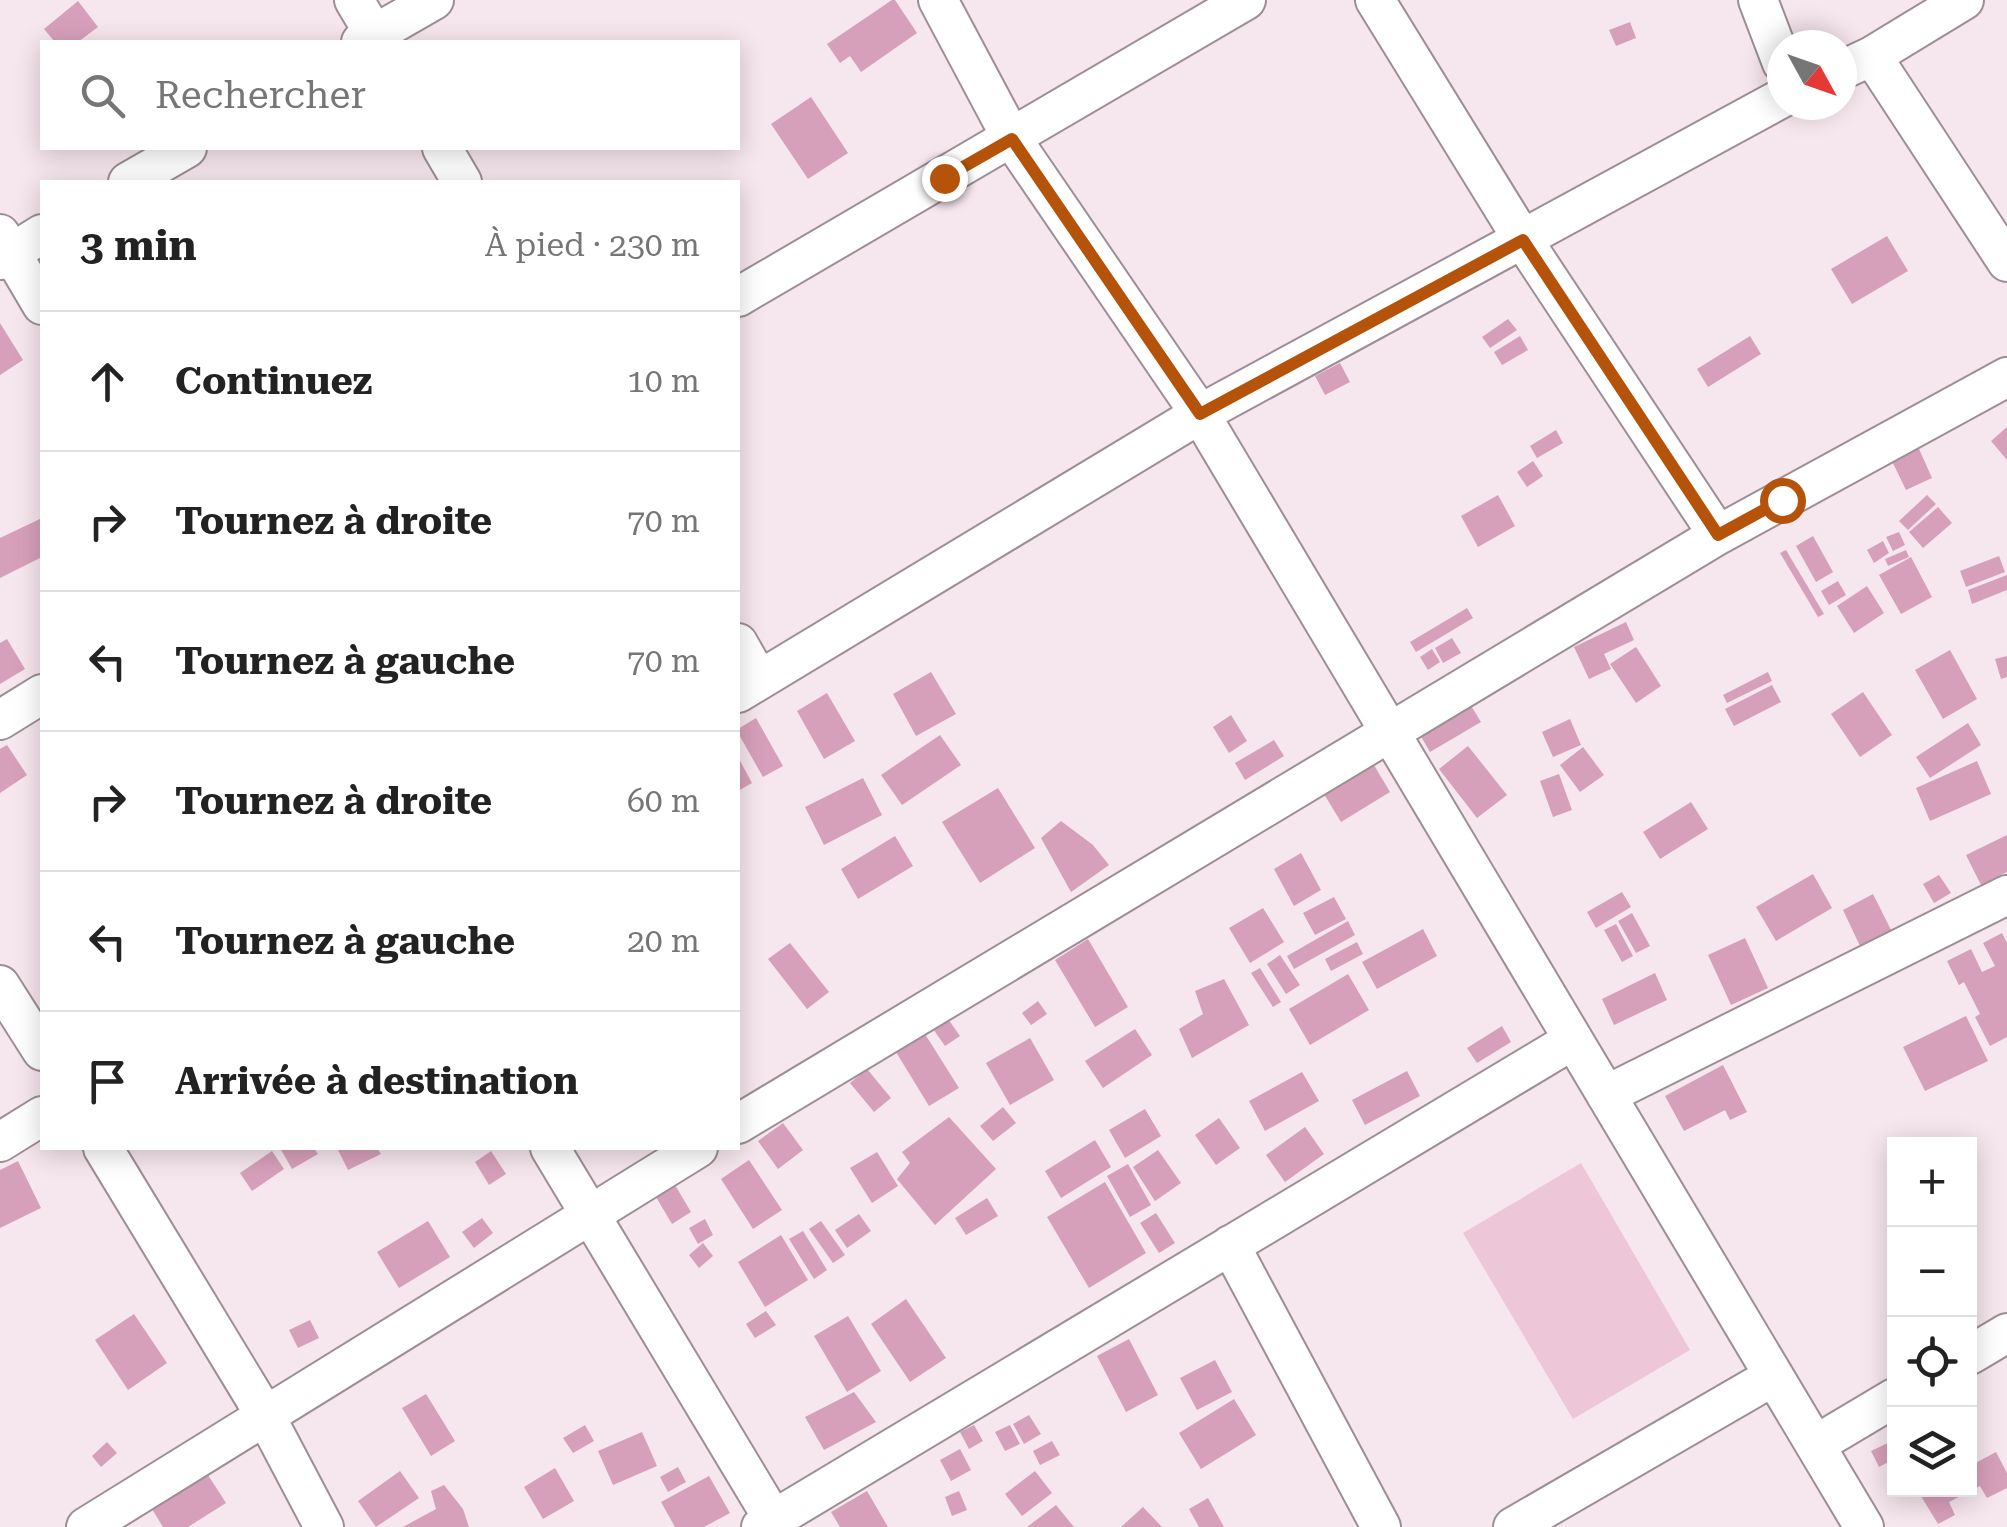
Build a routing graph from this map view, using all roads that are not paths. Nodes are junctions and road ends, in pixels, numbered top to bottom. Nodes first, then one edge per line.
1 (354, 0) edge
2 (434, 0) edge
3 (938, 0) edge
4 (1246, 0) edge
5 (1374, 0) edge
6 (1758, 0) edge
7 (1964, 0) edge
8 (1769, 30) edge
9 (372, 40) edge
10 (1857, 63) edge
11 (1767, 106) edge
12 (1012, 139) junction
13 (183, 150) edge
14 (443, 150) edge
15 (131, 180) edge
16 (461, 180) edge
17 (1523, 240) junction
18 (13, 245) edge
19 (2007, 262) edge
20 (740, 296) edge
21 (40, 301) edge
22 (2007, 377) edge
23 (1200, 414) junction
24 (1718, 535) junction
25 (740, 652) edge
26 (748, 686) edge
27 (40, 695) edge
28 (0, 720) edge
29 (1390, 732) junction
30 (2007, 895) edge
31 (0, 985) edge
32 (1574, 1040) junction
33 (40, 1048) edge
34 (1606, 1095) junction
35 (40, 1117) edge
36 (740, 1123) edge
37 (0, 1142) edge
38 (104, 1150) edge
39 (551, 1150) edge
40 (695, 1150) edge
41 (589, 1213) junction
42 (1230, 1245) junction
43 (2007, 1333) edge
44 (1977, 1351) edge
45 (1774, 1376) junction
46 (1887, 1402) edge
47 (265, 1415) junction
48 (1815, 1445) junction
49 (771, 1524) edge
50 (86, 1527) edge
51 (324, 1527) edge
52 (1381, 1527) edge
53 (1513, 1527) edge
54 (1864, 1527) edge

1 - 9 street
2 - 9 street
3 - 12 street
4 - 12 street
5 - 17 street
6 - 8 street
7 - 10 street
10 - 19 street
11 - 17 street
12 - 20 street
12 - 23 street
13 - 15 street
14 - 16 street
17 - 23 street
17 - 24 street
18 - 21 street
22 - 24 street
23 - 26 street
23 - 29 street
24 - 29 street
25 - 26 street
27 - 28 street
29 - 32 street
29 - 36 street
30 - 34 street
31 - 33 street
32 - 34 street
32 - 42 street
34 - 45 street
35 - 37 street
38 - 47 street
39 - 41 street
40 - 41 street
41 - 47 street
41 - 49 street
42 - 49 street
42 - 52 street
43 - 44 street
45 - 48 street
45 - 53 street
46 - 48 street
47 - 50 street
47 - 51 street
48 - 54 street

